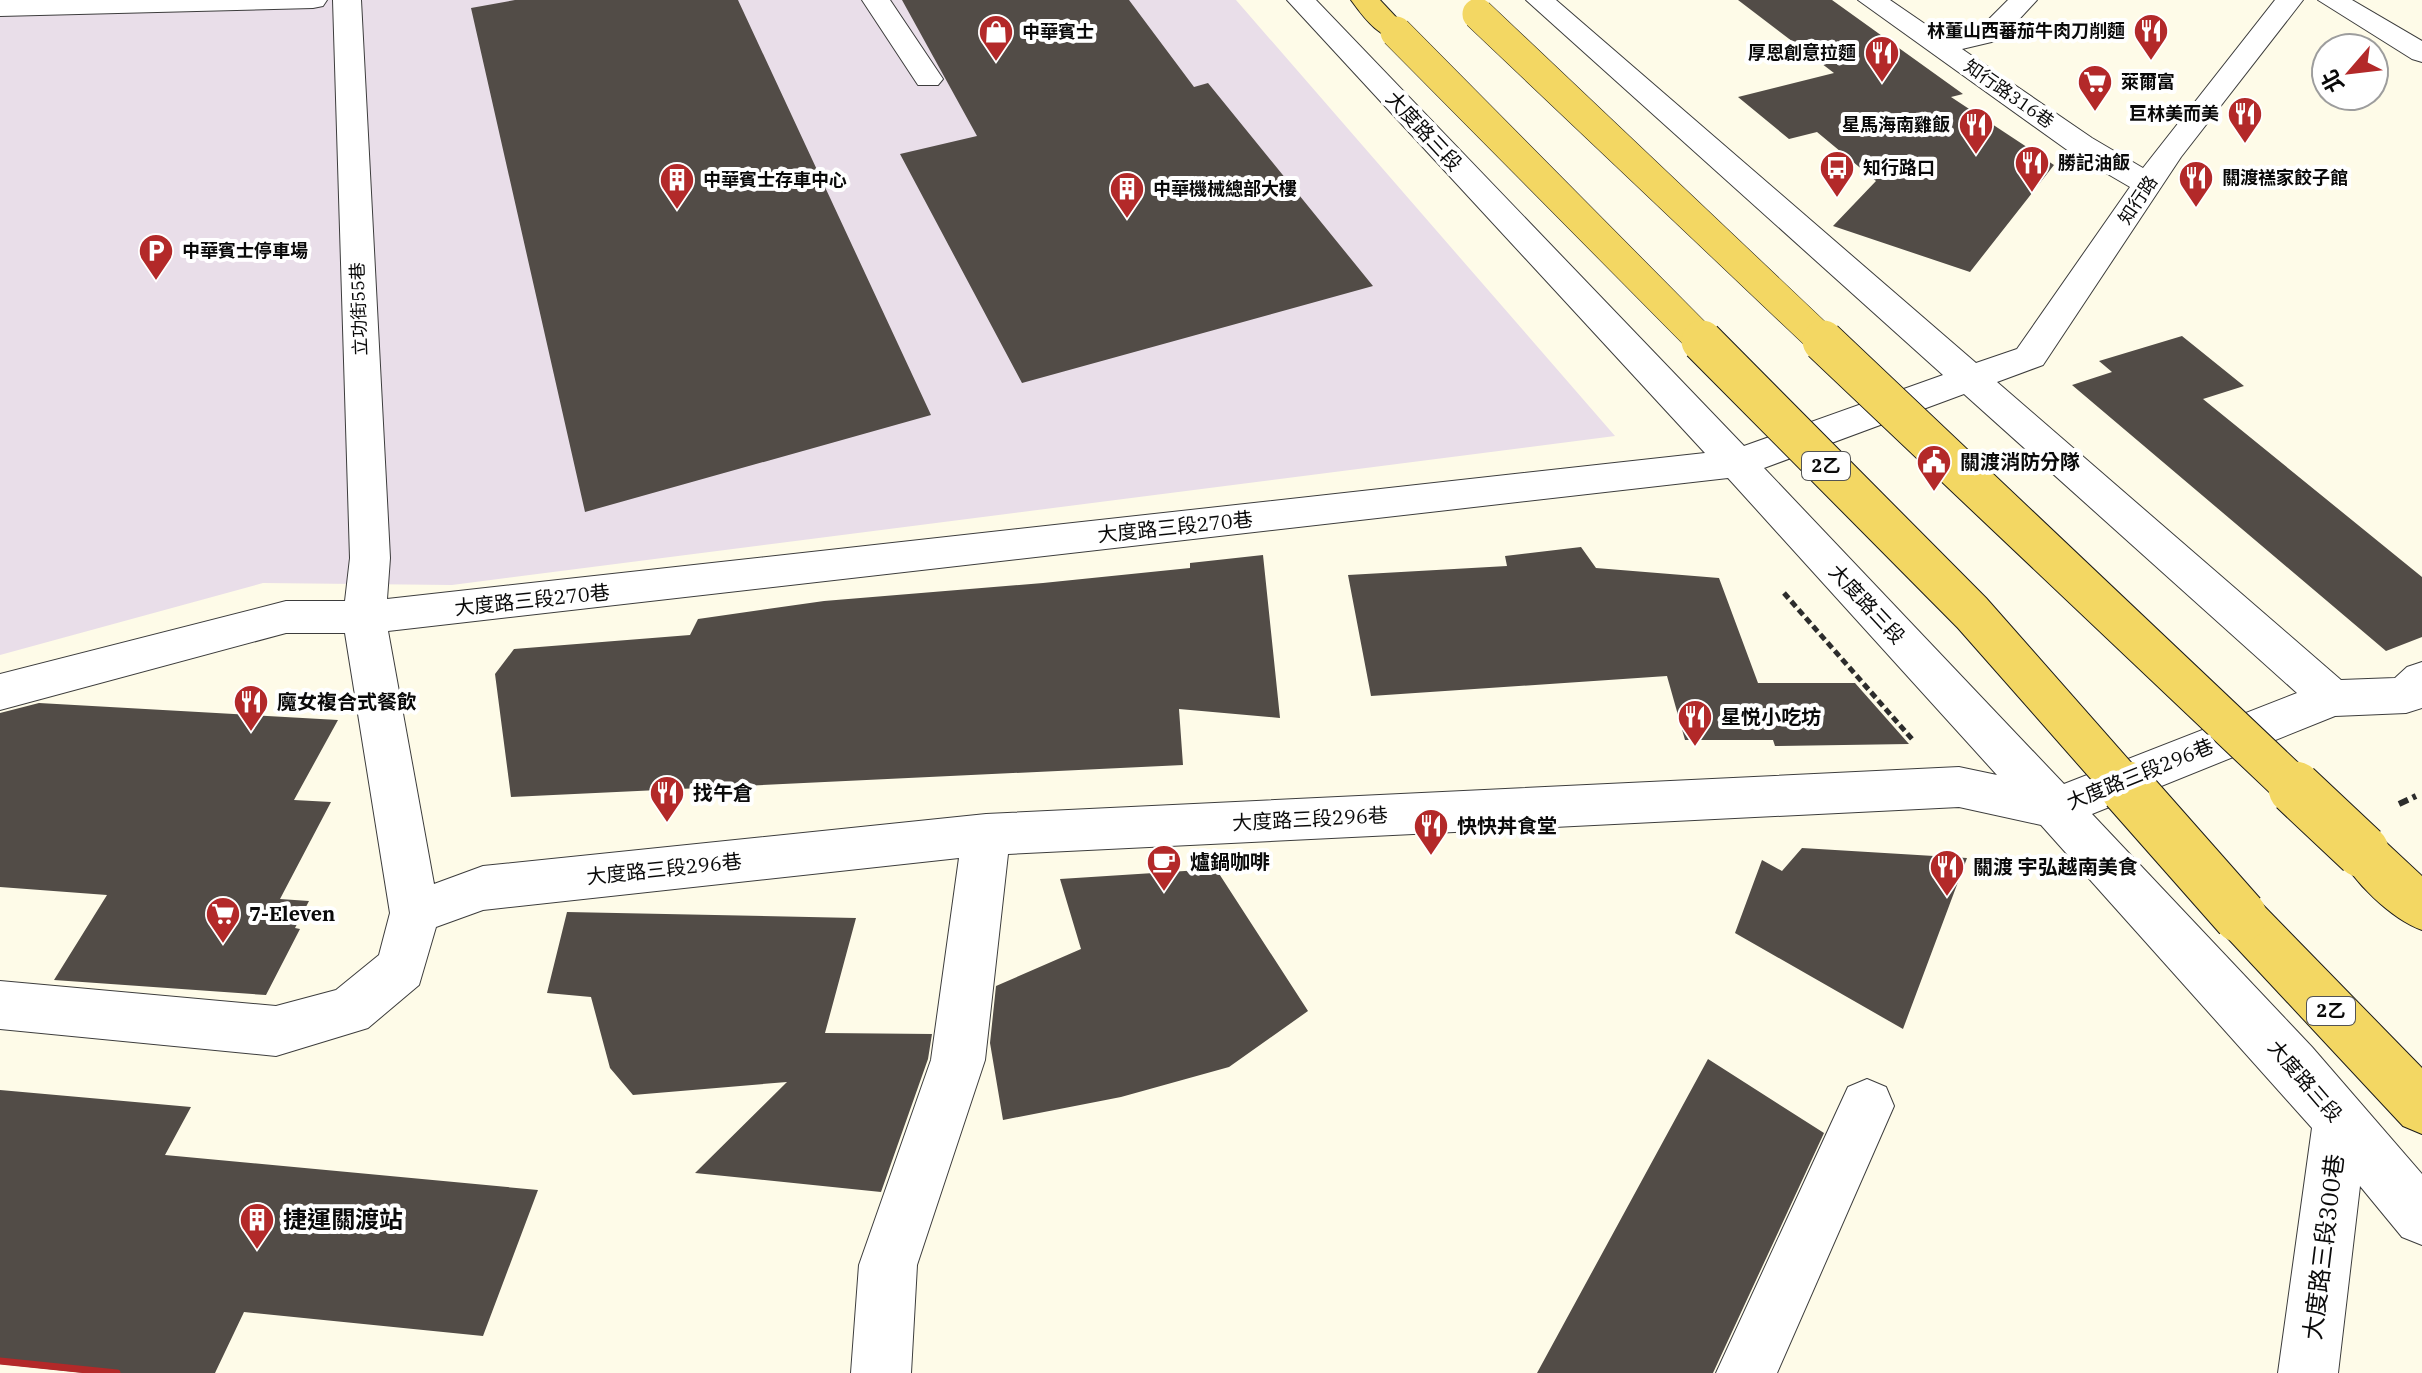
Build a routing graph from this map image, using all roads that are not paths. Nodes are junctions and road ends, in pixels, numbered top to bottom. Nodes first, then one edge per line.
1 (313, 0) edge
2 (347, 0) edge
3 (876, 0) edge
4 (1301, 0) edge
5 (1365, 0) edge
6 (1540, 0) edge
7 (1872, 0) edge
8 (2023, 0) edge
9 (2289, 0) edge
10 (2332, 0) edge
11 (1471, 7) edge
12 (0, 8) edge
13 (1941, 46) junction
14 (2422, 53) edge
15 (928, 79) dead end
16 (2148, 184) junction
17 (1974, 380) junction
18 (1737, 463) junction
19 (364, 617) junction
20 (2422, 679) edge
21 (0, 692) edge
22 (2332, 698) junction
23 (2056, 808) junction
24 (986, 835) junction
25 (2422, 908) edge
26 (415, 913) junction
27 (0, 1005) edge
28 (1867, 1106) dead end
29 (2422, 1107) edge
30 (2340, 1121) junction
31 (2422, 1217) edge
32 (881, 1373) edge
33 (1746, 1373) edge
34 (2308, 1373) edge

1 - 12 street
2 - 19 street, 立功街55巷
3 - 15 street
4 - 18 street, 大度路三段
5 - 29 main road, 2乙, bridge
6 - 17 street
7 - 13 street, 知行路316巷
8 - 13 street
9 - 16 street, 知行路
10 - 14 street
11 - 25 main road, bridge
13 - 16 street, 知行路316巷
16 - 17 street, 知行路
17 - 18 street, 大度路三段270巷
17 - 22 street
18 - 19 street, 大度路三段270巷
18 - 23 street, 大度路三段
19 - 21 street, 大度路三段270巷
19 - 26 street, 立功街55巷
20 - 22 street, 大度路三段296巷
22 - 23 street, 大度路三段296巷
23 - 24 street, 大度路三段296巷
23 - 30 street, 大度路三段
24 - 26 street, 大度路三段296巷
24 - 32 street
26 - 27 street
28 - 33 street
30 - 31 street, 大度路三段
30 - 34 street, 大度路三段300巷

